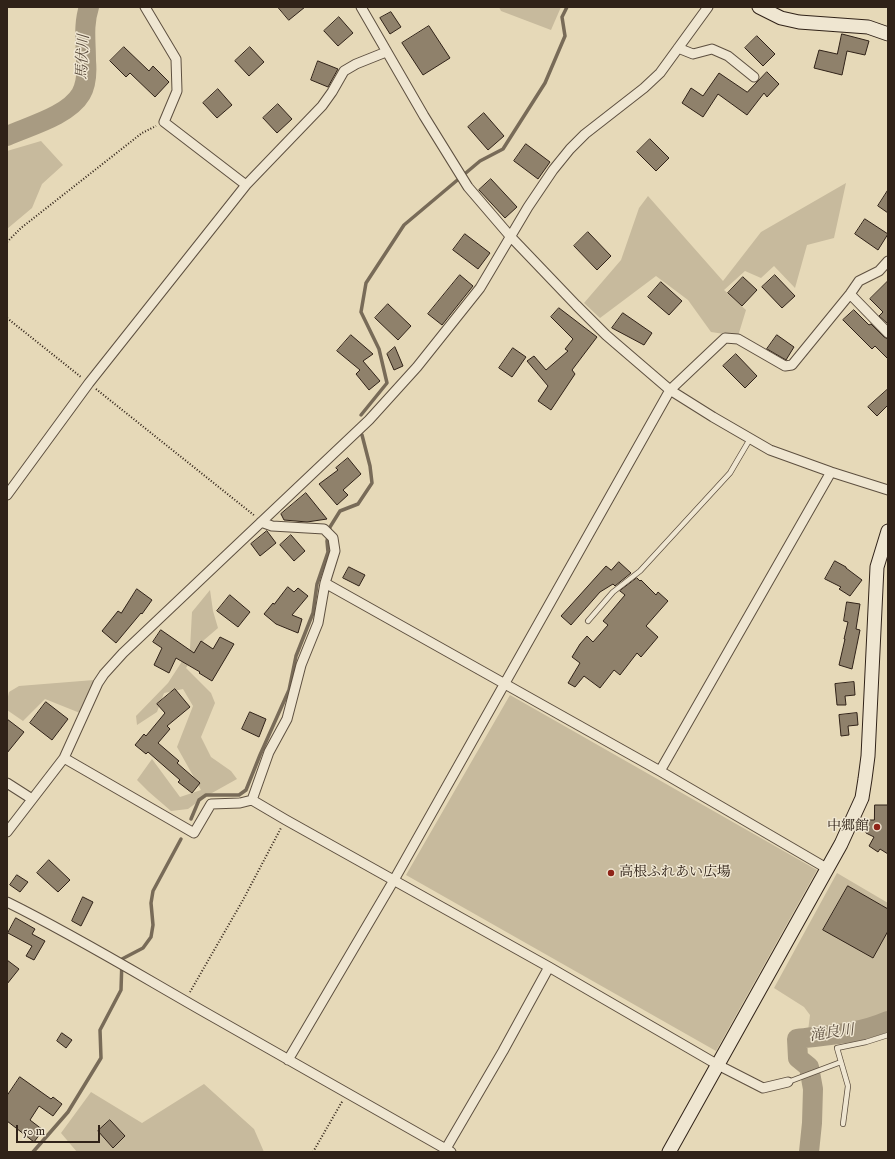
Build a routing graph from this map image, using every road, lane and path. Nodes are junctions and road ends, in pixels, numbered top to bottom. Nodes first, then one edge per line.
1 (145, 7) edge
2 (361, 7) edge
3 (708, 7) edge
4 (759, 7) edge
5 (888, 34) edge
6 (678, 48) junction
7 (386, 52) junction
8 (754, 77) dead end
9 (164, 122) junction
10 (246, 185) junction
11 (510, 236) junction
12 (7, 242) edge
13 (888, 261) edge
14 (850, 294) junction
15 (7, 318) edge
16 (888, 333) edge
17 (89, 384) junction
18 (670, 390) junction
19 (750, 439) junction
20 (831, 472) junction
21 (888, 490) edge
22 (7, 495) edge
23 (261, 522) junction
24 (888, 531) edge
25 (325, 583) junction
26 (588, 621) dead end
27 (503, 684) junction
28 (64, 758) junction
29 (660, 771) junction
30 (7, 783) edge
31 (32, 799) junction
32 (252, 800) junction
33 (286, 820) junction
34 (7, 832) edge
35 (828, 869) junction
36 (394, 880) junction
37 (7, 902) edge
38 (548, 967) junction
39 (184, 1001) junction
40 (888, 1035) edge
41 (288, 1060) junction
42 (841, 1062) junction
43 (718, 1065) junction
44 (788, 1082) joint
45 (348, 1092) junction
46 (843, 1124) dead end
47 (447, 1151) edge
48 (313, 1152) edge
49 (669, 1152) edge

1 - 9 street
2 - 7 street
3 - 6 street
4 - 5 street
6 - 8 street
6 - 11 street
7 - 10 street
7 - 11 street
9 - 10 street
9 - 12 path
10 - 17 street
11 - 18 street
11 - 23 street
13 - 14 street
14 - 16 street
14 - 18 street
15 - 17 path
17 - 22 street
17 - 23 path
18 - 19 street
18 - 27 street
19 - 20 street
19 - 26 lane
20 - 21 street
20 - 29 street
23 - 25 street
23 - 28 street
24 - 35 street
25 - 27 street
25 - 32 street
27 - 29 street
27 - 36 street
28 - 31 street
28 - 32 street
29 - 35 street
30 - 31 street
31 - 34 street
32 - 33 street
33 - 36 street
33 - 39 path
35 - 43 street
36 - 38 street
36 - 41 street
37 - 39 street
38 - 43 street
38 - 47 street
39 - 41 street
40 - 42 lane
41 - 45 street
42 - 44 lane
42 - 46 lane
43 - 44 street
43 - 49 street
45 - 47 street
45 - 48 path

